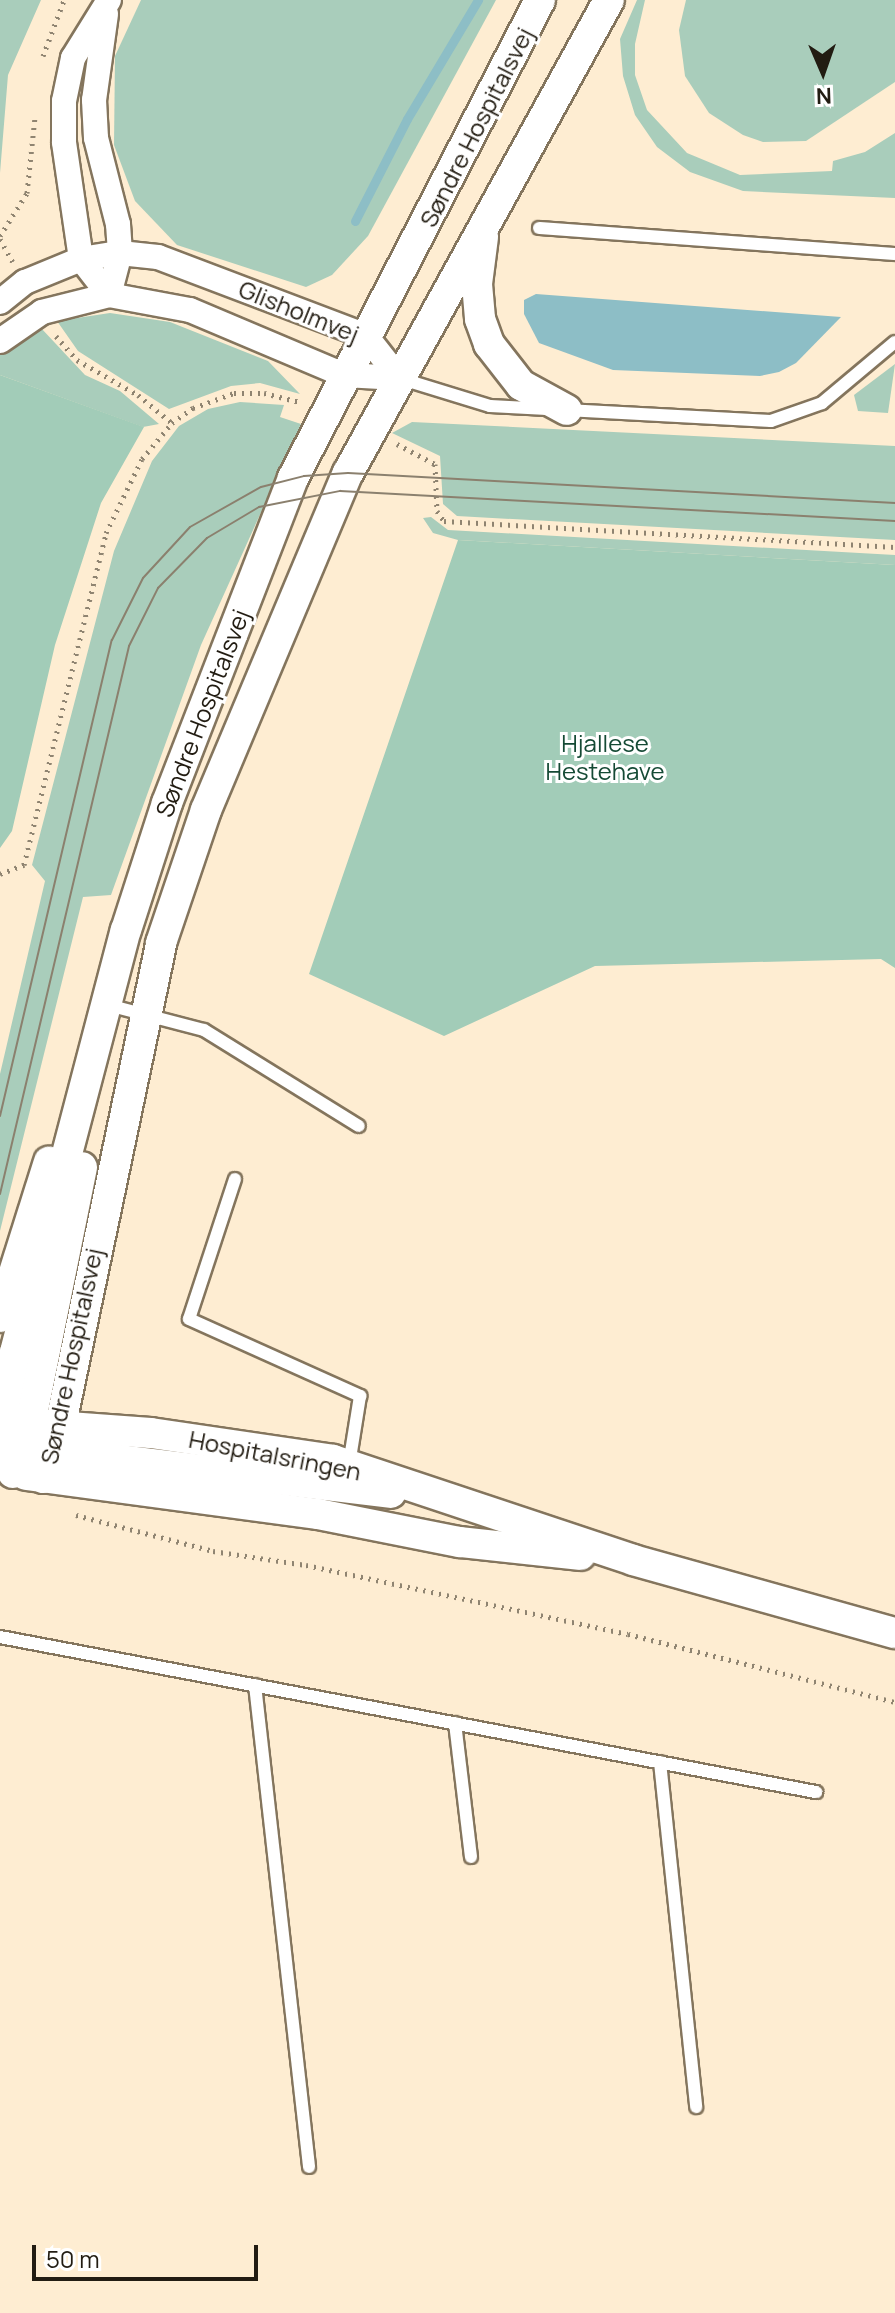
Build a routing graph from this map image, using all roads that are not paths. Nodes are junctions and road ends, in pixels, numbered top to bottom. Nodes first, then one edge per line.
1 (540, 0) edge
2 (609, 0) edge
3 (108, 1) edge
4 (486, 218) junction
5 (539, 228) dead end
6 (120, 253) junction
7 (895, 254) edge
8 (81, 259) junction
9 (109, 295) junction
10 (0, 302) edge
11 (366, 336) junction
12 (0, 341) edge
13 (895, 342) edge
14 (344, 375) junction
15 (399, 378) junction
16 (567, 410) junction
17 (106, 1011) junction
18 (145, 1016) junction
19 (359, 1126) dead end
20 (235, 1179) dead end
21 (0, 1317) edge
22 (23, 1447) edge
23 (349, 1465) junction
24 (470, 1504) junction
25 (633, 1560) junction
26 (895, 1633) edge
27 (0, 1637) edge
28 (255, 1685) junction
29 (455, 1723) junction
30 (660, 1762) junction
31 (816, 1792) dead end
32 (471, 1857) dead end
33 (696, 2107) dead end
34 (309, 2167) dead end

1 - 11 street, Søndre Hospitalsvej
2 - 4 street, Søndre Hospitalsvej
3 - 6 street
3 - 8 street
4 - 15 street, Søndre Hospitalsvej
4 - 16 street
5 - 7 lane
6 - 8 street, Glisholmvej
6 - 9 street
6 - 11 street, Glisholmvej
8 - 9 street
8 - 10 street, Glisholmvej
9 - 12 street
9 - 14 street, Glisholmvej
11 - 14 street, Søndre Hospitalsvej
11 - 15 street, Glisholmvej
13 - 16 lane
14 - 15 street, Glisholmvej
14 - 17 street, Søndre Hospitalsvej
15 - 16 lane
15 - 18 street, Søndre Hospitalsvej
17 - 18 lane
17 - 21 street
17 - 22 street, Søndre Hospitalsvej
18 - 19 lane
18 - 22 street, Søndre Hospitalsvej
20 - 23 lane
22 - 23 street, Hospitalsringen
22 - 24 street
22 - 25 street, Hospitalsringen
23 - 24 street, Hospitalsringen
24 - 25 street, Hospitalsringen
25 - 26 street, Hospitalsringen
27 - 28 lane
28 - 29 lane
28 - 34 lane
29 - 30 lane
29 - 32 lane
30 - 31 lane
30 - 33 lane

